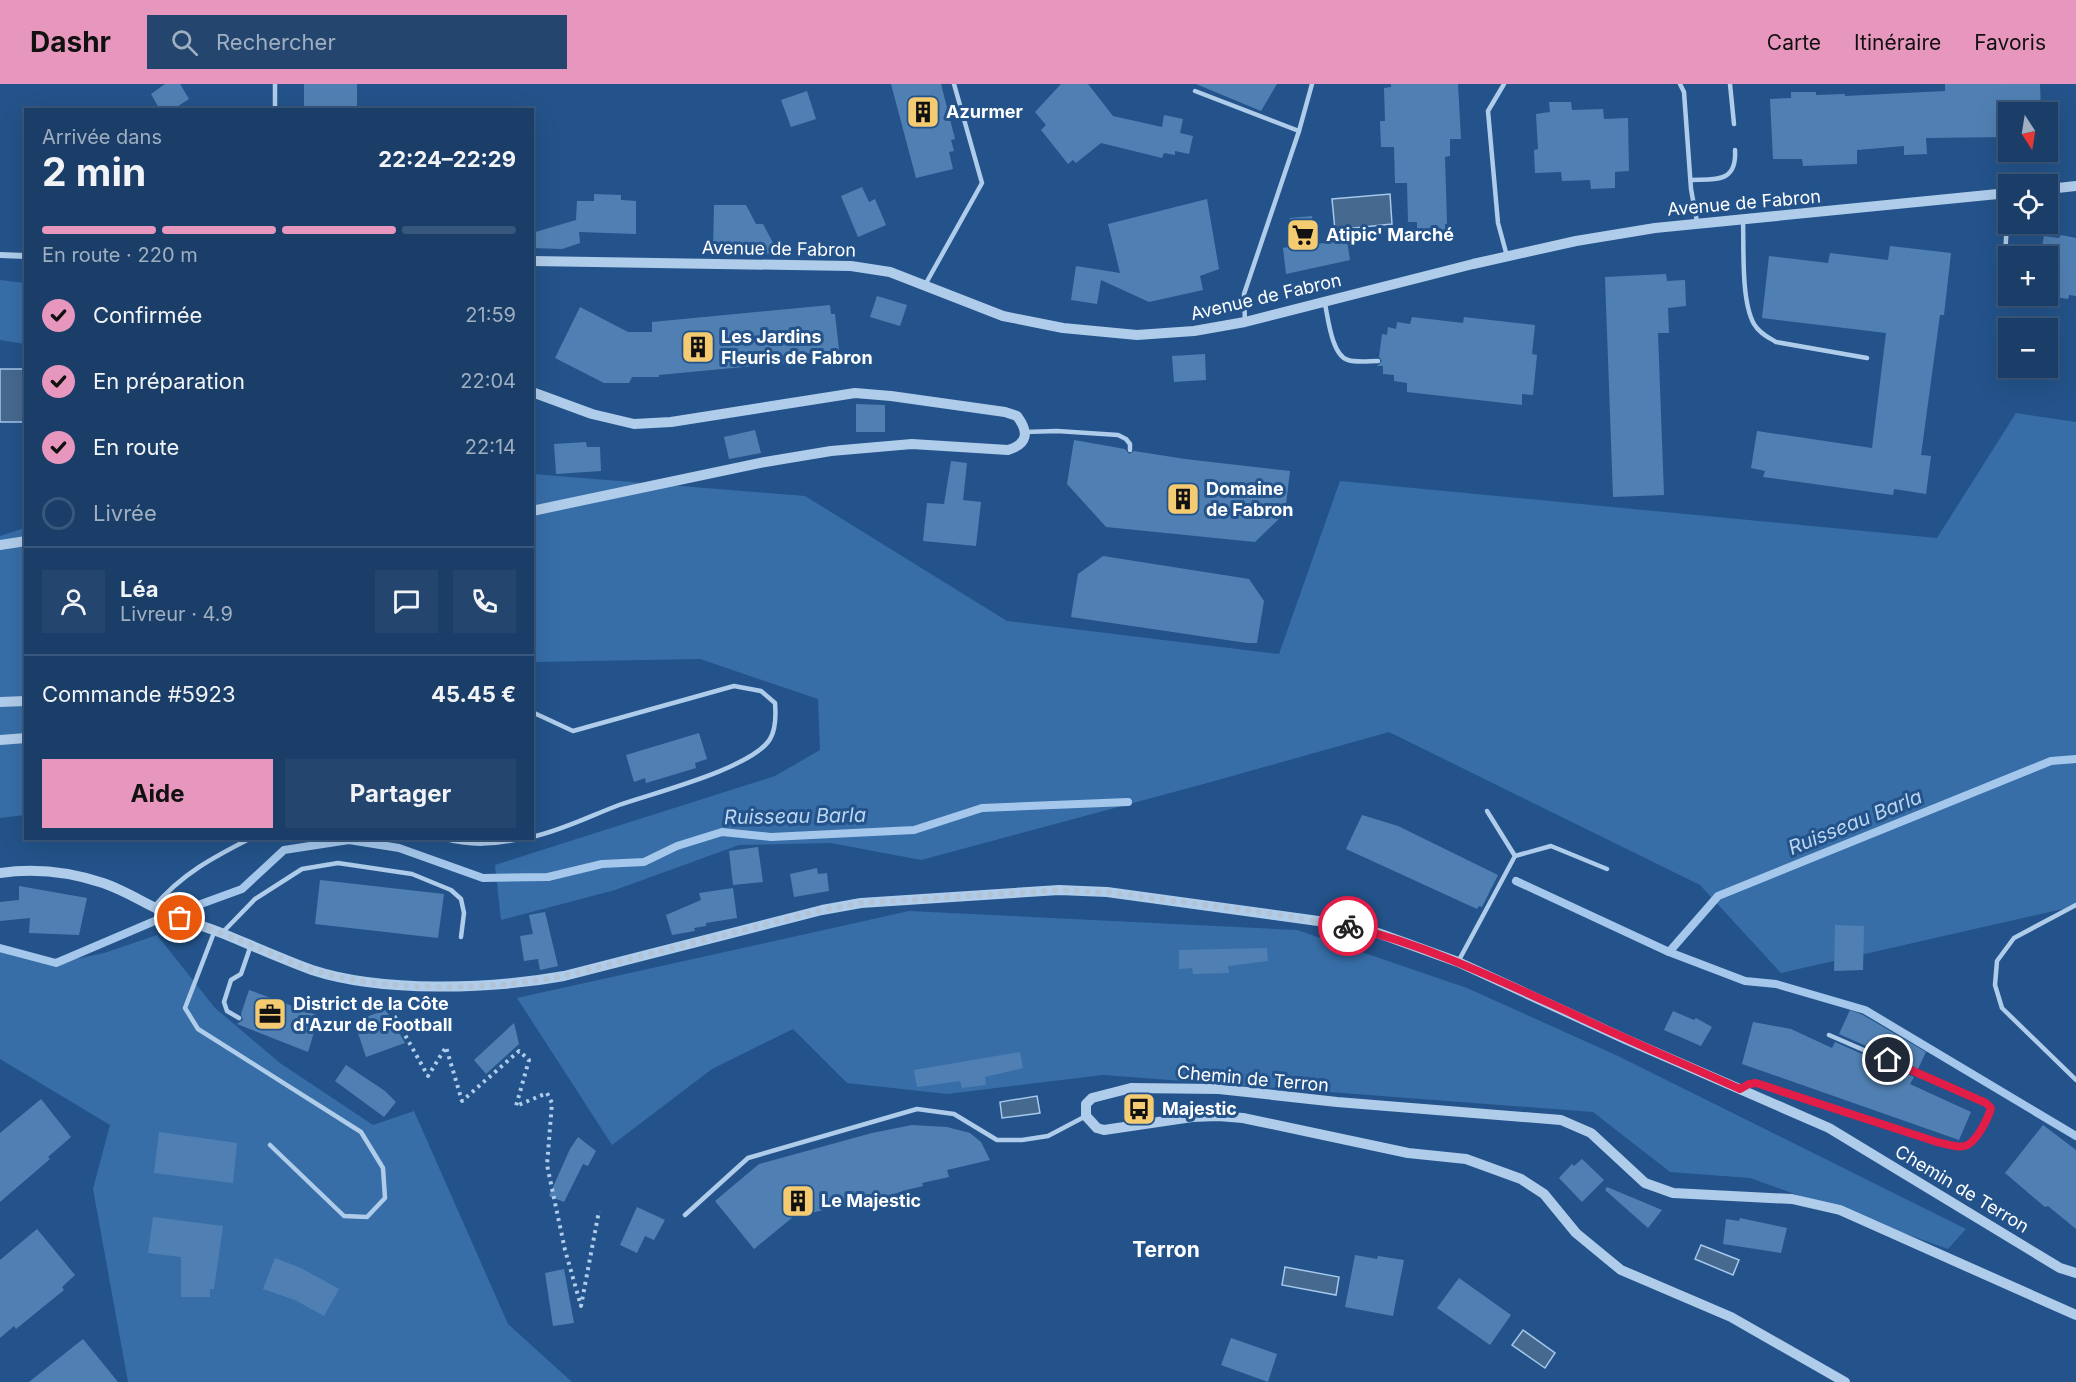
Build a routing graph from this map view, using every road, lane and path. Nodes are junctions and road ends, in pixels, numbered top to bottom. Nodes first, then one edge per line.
1 (275, 84) edge
2 (954, 84) edge
3 (1312, 84) edge
4 (1504, 84) edge
5 (1680, 84) edge
6 (1730, 84) edge
7 (1195, 91) dead end
8 (275, 108) edge
9 (1734, 124) dead end
10 (1299, 131) junction
11 (1735, 150) dead end
12 (1691, 180) junction
13 (2076, 186) edge
14 (2058, 188) edge
15 (1998, 194) edge
16 (1743, 221) junction
17 (1697, 225) junction
18 (0, 255) edge
19 (24, 256) edge
20 (1507, 256) junction
21 (534, 261) edge
22 (925, 285) junction
23 (1324, 302) junction
24 (1245, 322) junction
25 (1867, 358) dead end
26 (1378, 361) dead end
27 (534, 393) edge
28 (1025, 432) junction
29 (1130, 450) dead end
30 (534, 511) edge
31 (24, 541) edge
32 (0, 545) edge
33 (24, 701) edge
34 (0, 702) edge
35 (534, 713) edge
36 (24, 738) edge
37 (0, 740) edge
38 (1487, 811) dead end
39 (534, 836) edge
40 (247, 840) edge
41 (450, 840) edge
42 (514, 840) edge
43 (1515, 856) junction
44 (1606, 869) dead end
45 (0, 873) edge
46 (2076, 905) edge
47 (154, 907) junction
48 (218, 932) junction
49 (461, 937) dead end
50 (251, 945) junction
51 (1458, 962) junction
52 (388, 983) junction
53 (240, 1018) dead end
54 (1829, 1035) dead end
55 (2076, 1080) edge
56 (1740, 1089) junction
57 (1086, 1116) junction
58 (270, 1145) dead end
59 (599, 1211) dead end
60 (685, 1215) dead end
61 (2076, 1273) edge
62 (2076, 1315) edge
63 (1845, 1382) edge

1 - 8 lane
2 - 22 lane
3 - 10 lane
4 - 20 lane
5 - 12 lane
6 - 9 lane
7 - 10 lane
10 - 24 lane
11 - 12 lane
12 - 17 lane
13 - 14 street
15 - 16 street, Avenue de Fabron
16 - 17 street, Avenue de Fabron
16 - 25 lane
17 - 20 street, Avenue de Fabron
18 - 19 street
20 - 23 street, Avenue de Fabron
21 - 22 street, Avenue de Fabron
22 - 24 street, Avenue de Fabron
23 - 24 street, Avenue de Fabron
23 - 26 lane
27 - 28 street
28 - 29 lane
28 - 30 street
31 - 32 street
33 - 34 street
35 - 39 lane
36 - 37 street
38 - 43 lane
40 - 47 lane
41 - 42 lane
43 - 44 lane
43 - 51 lane
45 - 47 street, Chemin de Terron
46 - 55 lane
47 - 48 street, Chemin de Terron
48 - 49 lane
48 - 50 street, Chemin de Terron
48 - 58 lane
50 - 52 street, Chemin de Terron
50 - 53 lane
51 - 52 street, Chemin de Terron
51 - 56 street, Chemin de Terron
52 - 59 path
54 - 56 lane
56 - 61 street, Chemin de Terron
57 - 60 lane
57 - 62 street, Chemin de Terron
57 - 63 street

